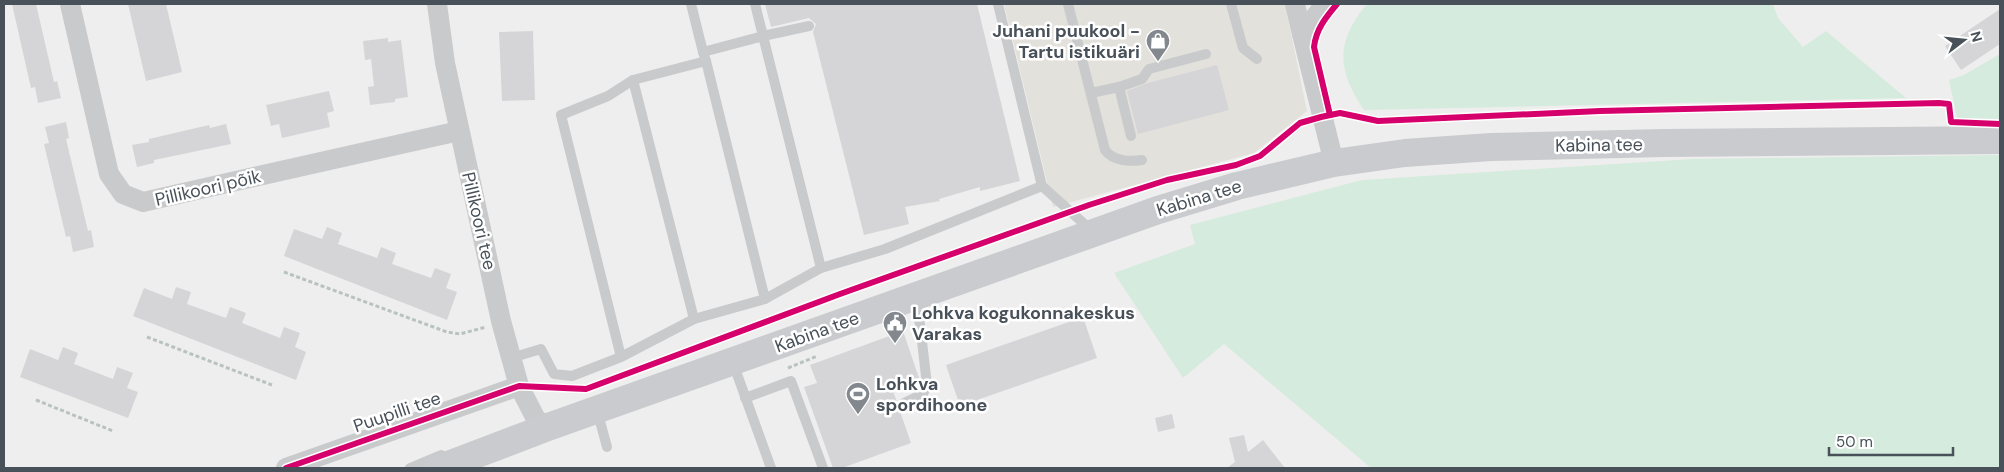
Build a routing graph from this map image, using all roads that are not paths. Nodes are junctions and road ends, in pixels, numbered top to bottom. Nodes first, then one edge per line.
1 (70, 4) edge
2 (437, 4) edge
3 (691, 4) edge
4 (755, 4) edge
5 (998, 4) edge
6 (1068, 4) edge
7 (1231, 4) edge
8 (1295, 4) edge
9 (1325, 4) edge
10 (809, 26) dead end
11 (1302, 34) junction
12 (763, 36) junction
13 (1206, 54) dead end
14 (705, 57) junction
15 (1257, 59) dead end
16 (633, 80) junction
17 (1119, 87) junction
18 (1091, 93) junction
19 (459, 131) junction
20 (1131, 136) dead end
21 (2000, 140) edge
22 (1142, 160) dead end
23 (1334, 163) junction
24 (1042, 186) junction
25 (1094, 233) junction
26 (821, 268) junction
27 (913, 298) junction
28 (765, 299) junction
29 (694, 319) junction
30 (864, 326) dead end
31 (802, 349) dead end
32 (621, 357) junction
33 (512, 358) junction
34 (744, 358) junction
35 (519, 386) junction
36 (746, 398) junction
37 (904, 403) dead end
38 (597, 410) junction
39 (548, 428) junction
40 (508, 443) junction
41 (607, 447) dead end
42 (463, 448) dead end
43 (444, 461) edge
44 (286, 468) edge
45 (410, 468) edge
46 (771, 468) edge
47 (823, 468) edge

1 - 19 street, Pillikoori põik
2 - 19 street, Pillikoori tee
3 - 14 lane
4 - 12 lane
5 - 24 lane
6 - 18 lane
7 - 15 lane
8 - 11 street
9 - 11 street
10 - 12 lane
11 - 23 street
12 - 14 lane
12 - 26 lane
13 - 17 lane
14 - 16 lane
14 - 28 lane
16 - 29 lane
16 - 32 lane
17 - 18 lane
17 - 20 lane
18 - 22 lane
19 - 33 street, Pillikoori tee
21 - 23 street, Kabina tee
23 - 25 street, Kabina tee
24 - 25 lane
24 - 26 lane
25 - 27 street, Kabina tee
26 - 28 lane
27 - 30 lane
27 - 34 street, Kabina tee
27 - 37 lane
28 - 29 lane
29 - 32 lane
31 - 34 lane
32 - 33 lane
33 - 35 street, Pillikoori tee
34 - 36 lane
34 - 38 street, Kabina tee
35 - 39 street, Pillikoori tee
35 - 44 street, Puupilli tee
36 - 46 lane
36 - 47 lane
38 - 39 street, Kabina tee
38 - 41 lane
39 - 40 street, Kabina tee
40 - 42 lane
40 - 43 street, Kabina tee
43 - 45 lane

